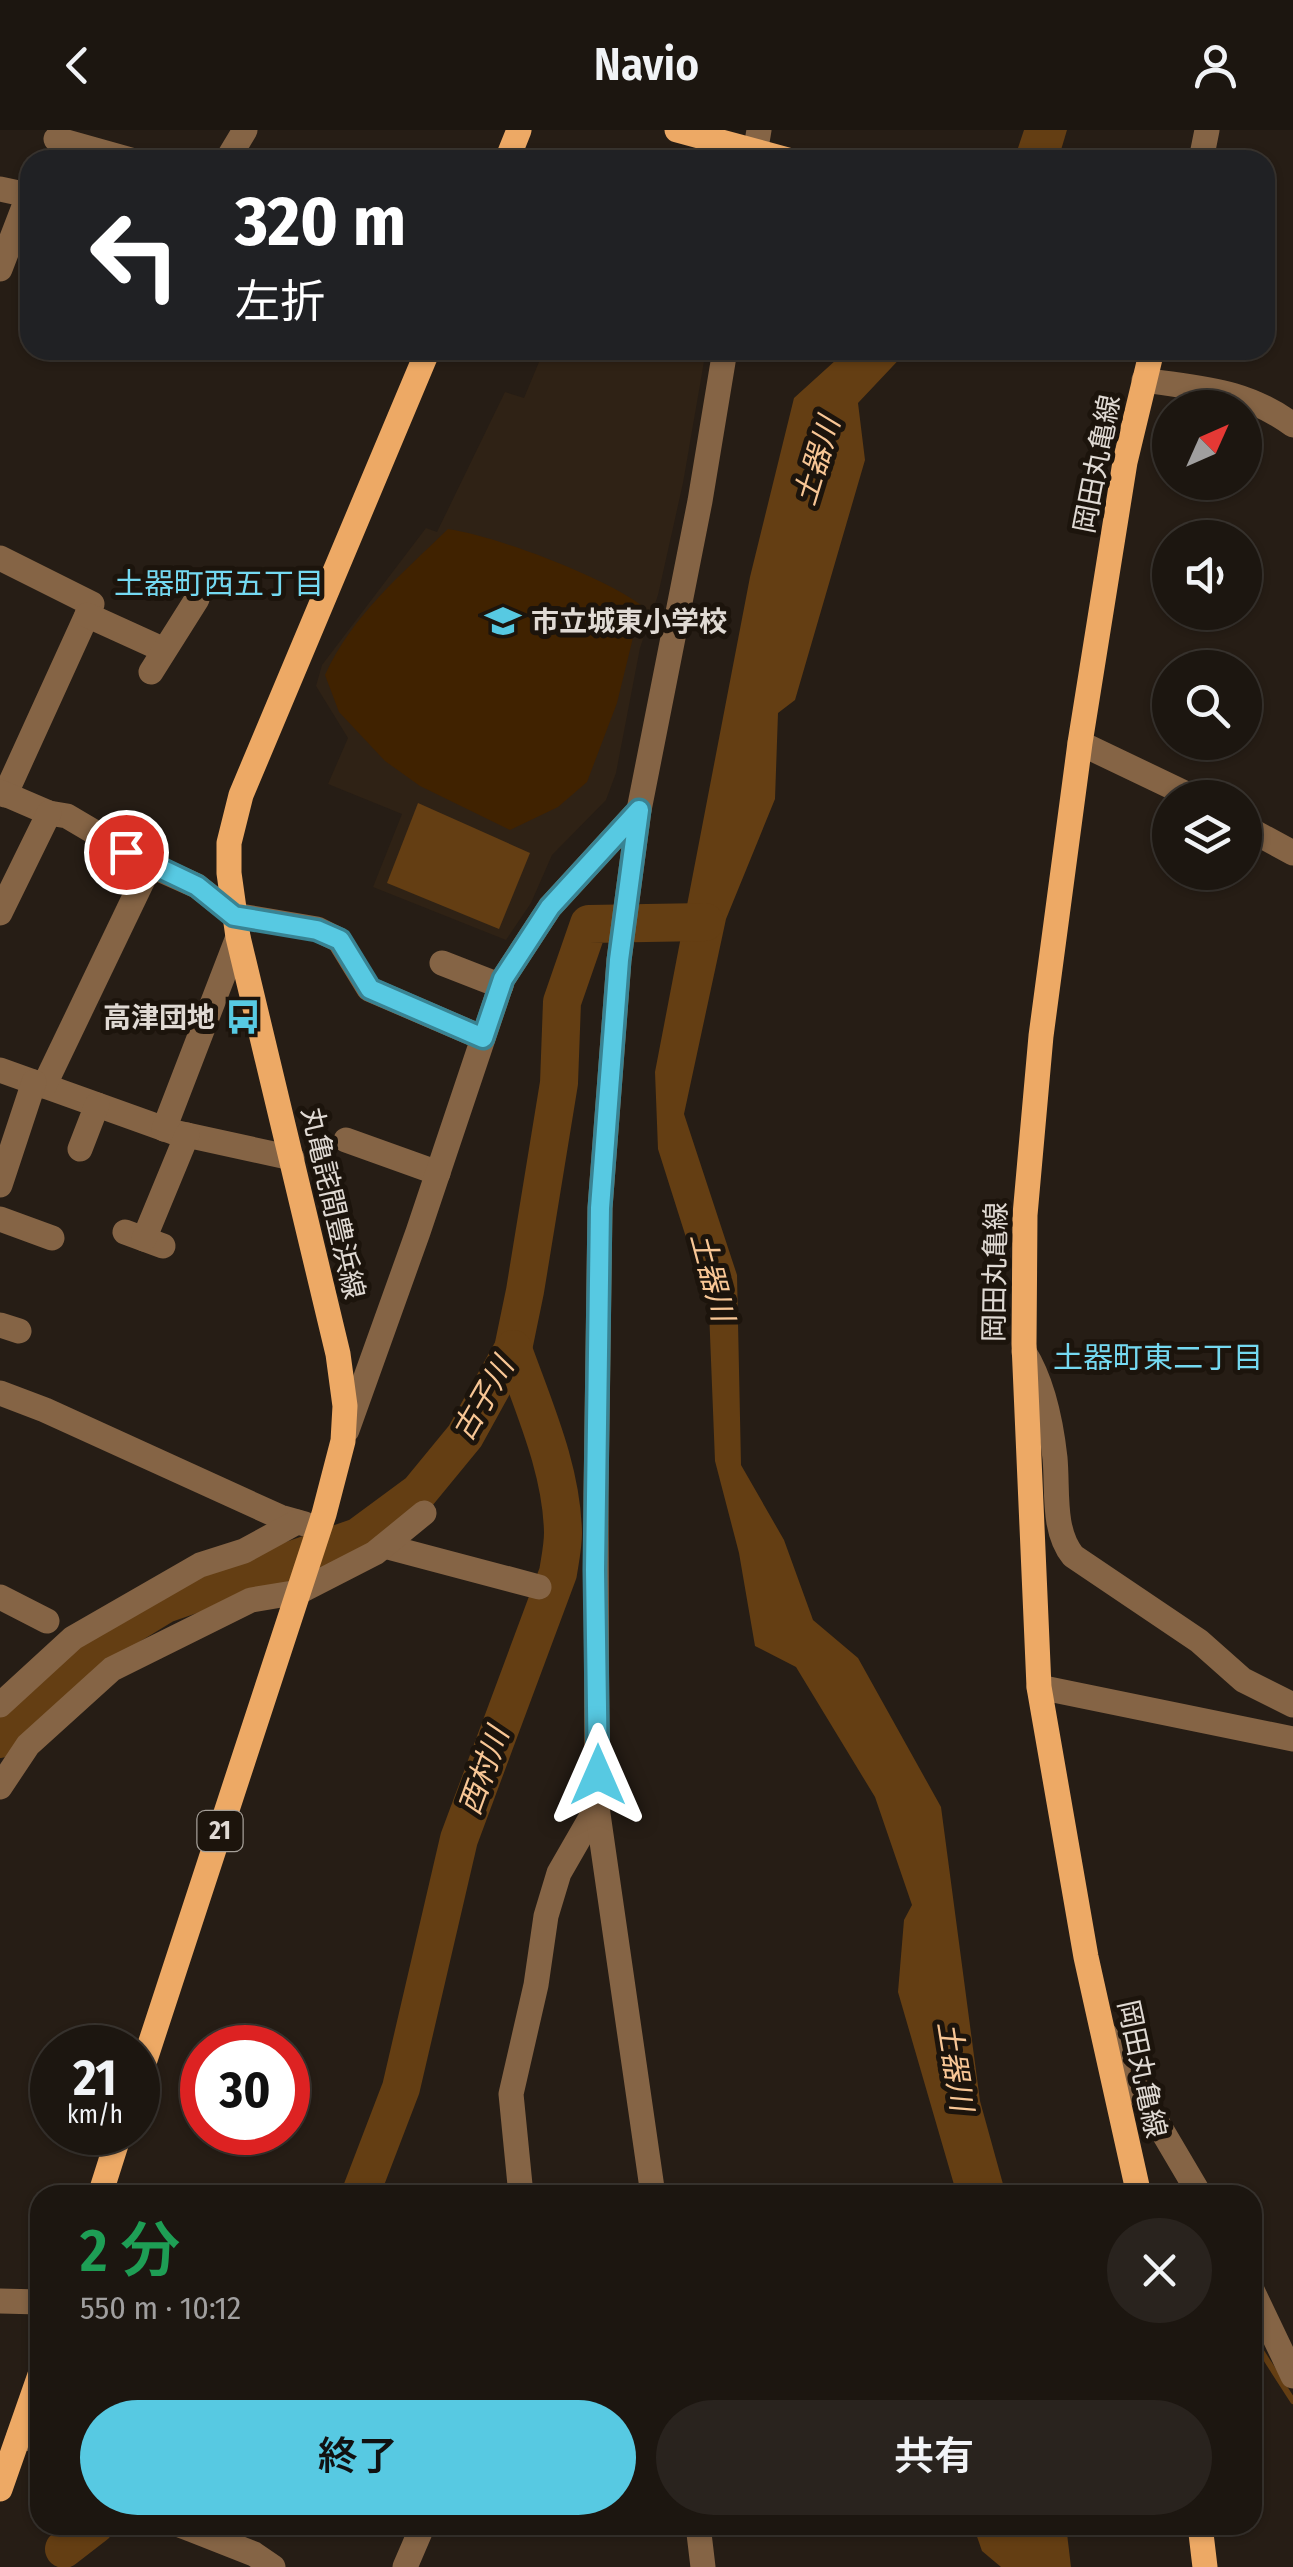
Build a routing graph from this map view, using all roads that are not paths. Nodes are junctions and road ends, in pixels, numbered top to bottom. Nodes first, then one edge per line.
1 (677, 130) edge
2 (754, 142) edge
3 (53, 143) edge
4 (85, 150) edge
5 (20, 216) edge
6 (0, 268) edge
7 (424, 360) edge
8 (723, 360) edge
9 (1149, 360) edge
10 (1144, 380) junction
11 (1293, 425) edge
12 (0, 558) edge
13 (196, 599) dead end
14 (88, 615) junction
15 (1080, 742) junction
16 (1158, 780) edge
17 (3, 793) edge
18 (639, 810) junction
19 (49, 813) junction
20 (1262, 836) edge
21 (1293, 852) edge
22 (150, 865) junction
23 (0, 913) edge
24 (236, 926) junction
25 (442, 963) dead end
26 (501, 986) junction
27 (483, 1038) junction
28 (0, 1070) edge
29 (38, 1084) junction
30 (97, 1104) junction
31 (175, 1132) junction
32 (346, 1140) dead end
33 (80, 1149) dead end
34 (292, 1158) junction
35 (438, 1173) junction
36 (0, 1184) edge
37 (0, 1218) edge
38 (52, 1238) dead end
39 (144, 1239) dead end
40 (1024, 1352) junction
41 (0, 1394) edge
42 (343, 1441) junction
43 (424, 1513) dead end
44 (308, 1525) junction
45 (384, 1546) junction
46 (301, 1587) junction
47 (539, 1587) dead end
48 (0, 1597) edge
49 (47, 1621) dead end
50 (1039, 1687) junction
51 (0, 1705) edge
52 (1293, 1705) edge
53 (1293, 1740) edge
54 (0, 1786) edge
55 (598, 1808) junction
56 (156, 2025) edge
57 (1105, 2034) junction
58 (113, 2155) edge
59 (103, 2185) edge
60 (520, 2185) edge
61 (652, 2185) edge
62 (1136, 2185) edge
63 (1194, 2185) edge
64 (0, 2301) edge
65 (30, 2302) edge
66 (1262, 2311) edge
67 (1293, 2376) edge
68 (29, 2438) edge
69 (0, 2489) edge
70 (206, 2535) edge
71 (419, 2535) edge
72 (699, 2535) edge
73 (1201, 2535) edge
74 (273, 2567) edge
75 (405, 2567) edge
76 (703, 2567) edge
77 (1205, 2567) edge

1 - 2 main road
3 - 4 street
5 - 6 street
7 - 24 main road, 丸亀詫間豊浜線 / 21
8 - 18 street
9 - 10 main road, 岡田丸亀線
10 - 11 street
10 - 15 main road, 岡田丸亀線
12 - 14 street
13 - 14 street
14 - 17 street
15 - 16 street
15 - 40 main road, 岡田丸亀線
17 - 19 street
18 - 26 street
18 - 55 street
19 - 22 street
19 - 23 street
20 - 21 street
22 - 24 street
22 - 29 street
24 - 27 street
24 - 31 street
24 - 34 main road, 丸亀詫間豊浜線 / 21
25 - 26 street
26 - 27 street
27 - 35 street
28 - 29 street
29 - 30 street
29 - 36 street
30 - 31 street
30 - 33 street
31 - 34 street
31 - 39 street
32 - 35 street
34 - 42 main road, 丸亀詫間豊浜線 / 21
35 - 42 street
37 - 38 street
40 - 50 main road, 岡田丸亀線
40 - 52 street
41 - 44 street
42 - 44 main road, 丸亀詫間豊浜線 / 21
43 - 45 street
44 - 46 main road, 丸亀詫間豊浜線 / 21
44 - 51 street
45 - 46 street
45 - 47 street
46 - 54 street
46 - 56 main road, 丸亀詫間豊浜線 / 21
48 - 49 street
50 - 53 street
50 - 57 main road, 岡田丸亀線
55 - 60 street
55 - 61 street
57 - 62 main road, 岡田丸亀線
57 - 63 street
58 - 59 main road
64 - 65 street
66 - 67 street
68 - 69 main road
70 - 74 street
71 - 75 street
72 - 76 street
73 - 77 main road

